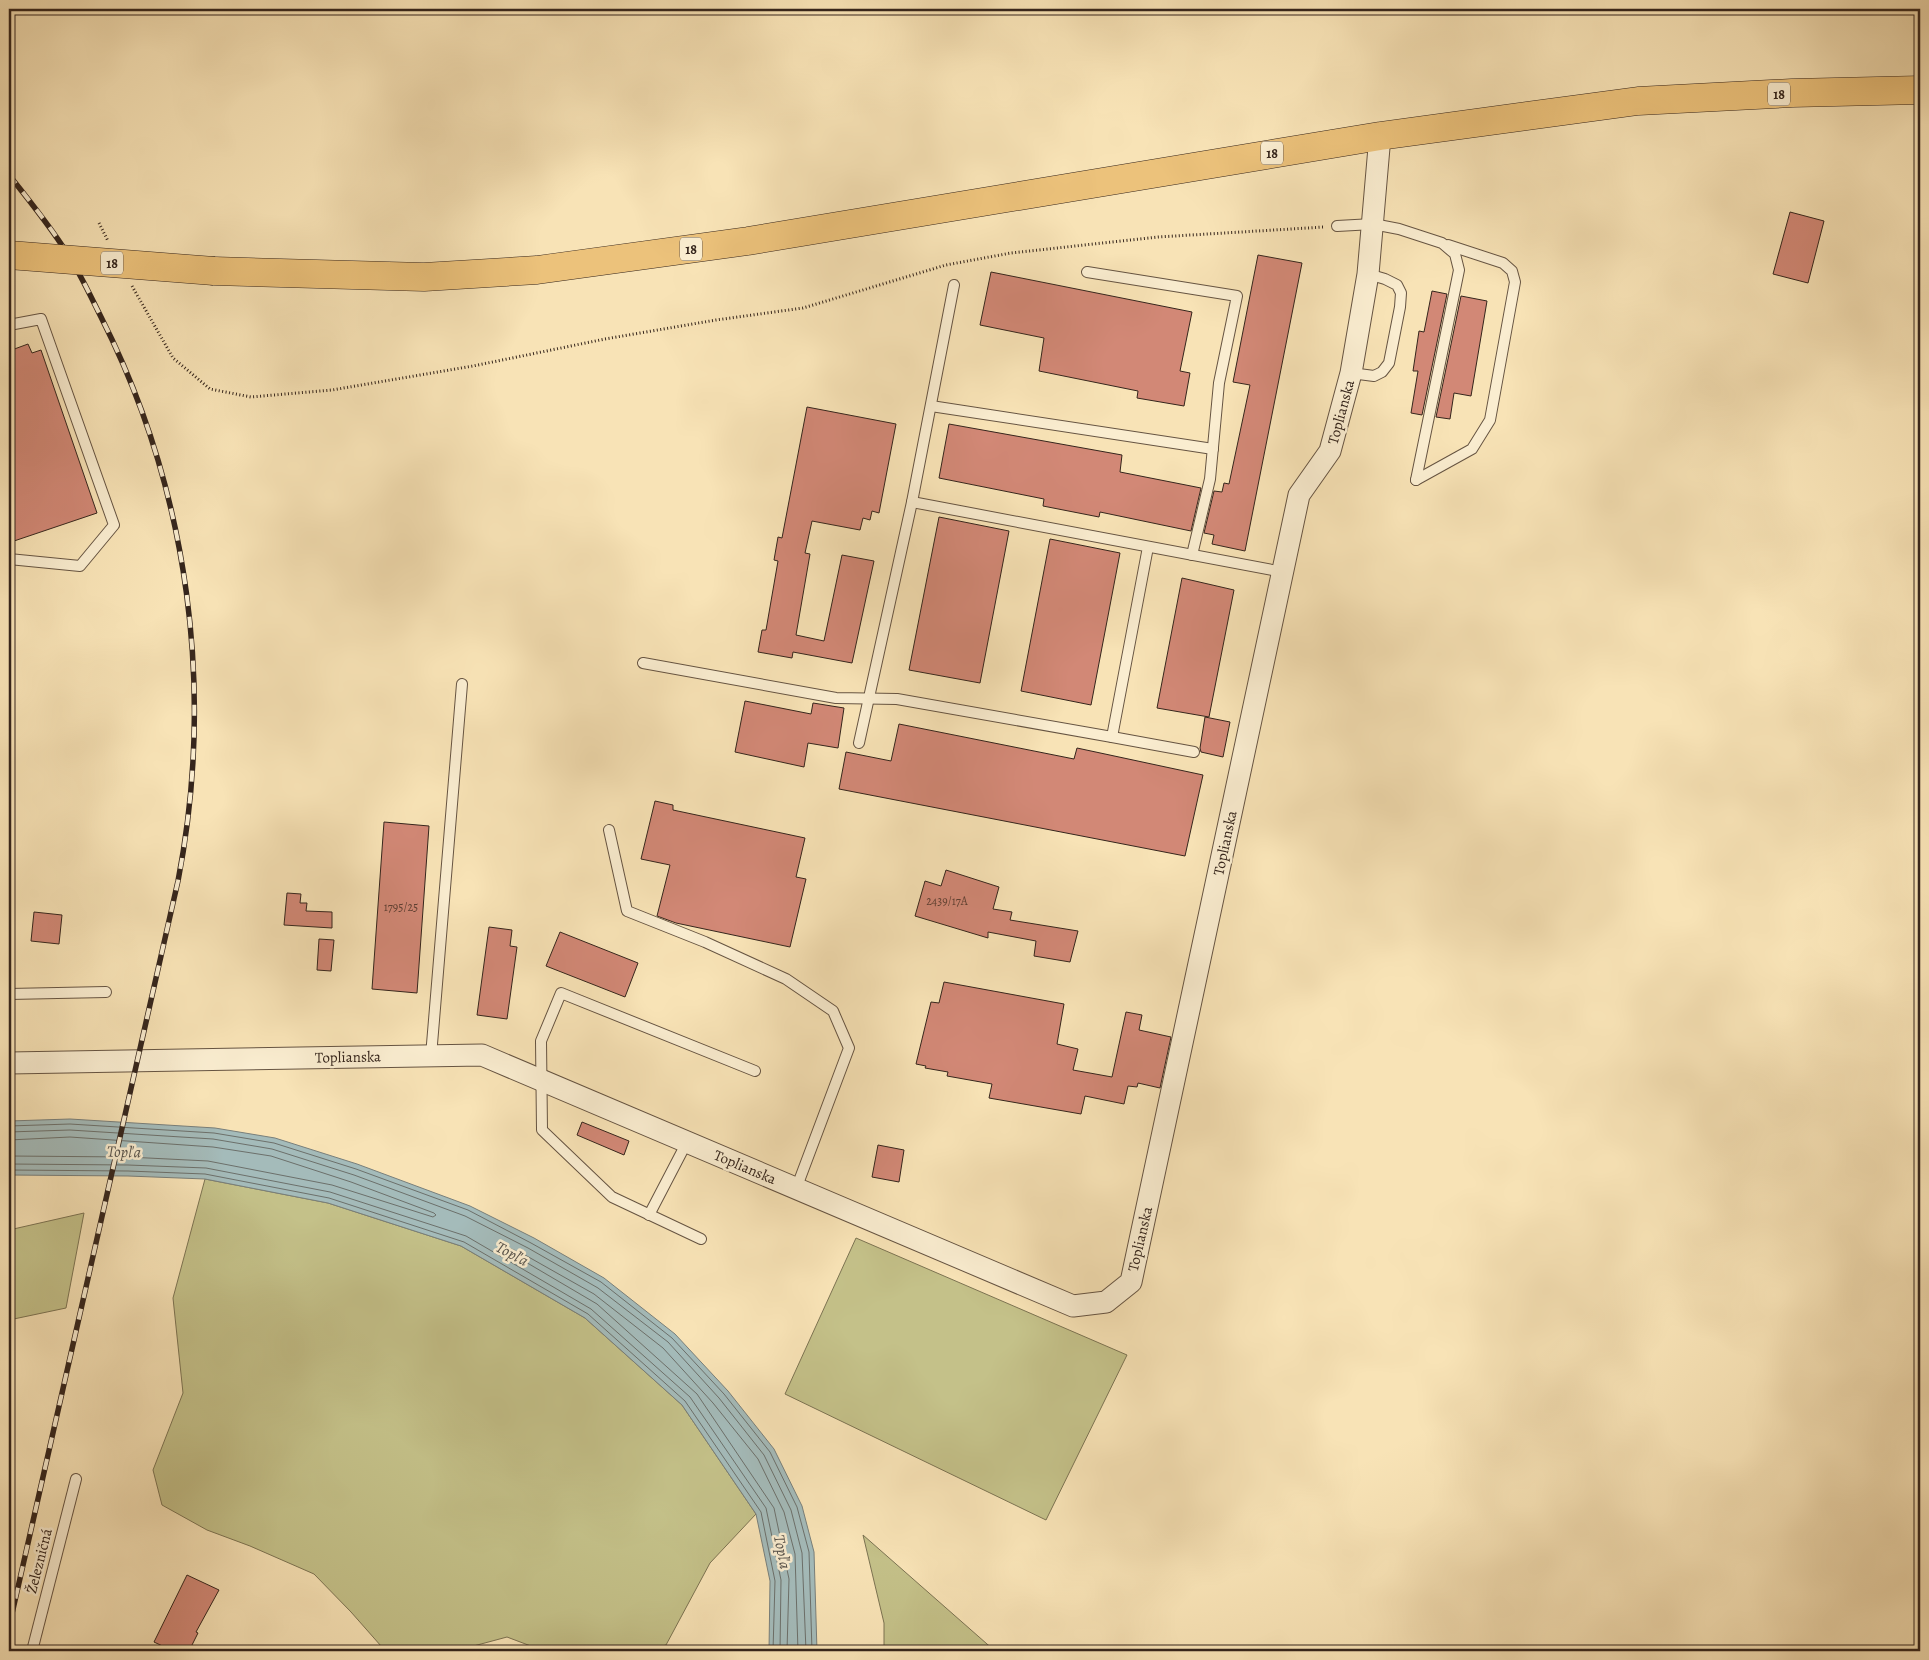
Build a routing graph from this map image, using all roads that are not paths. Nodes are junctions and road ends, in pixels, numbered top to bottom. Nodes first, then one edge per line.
1 (1920, 90) edge
2 (1380, 136) junction
3 (1372, 224) junction
4 (1337, 226) road end
5 (1442, 243) junction
6 (9, 255) edge
7 (1087, 272) dead end
8 (1368, 274) junction
9 (954, 285) dead end
10 (9, 325) edge
11 (1351, 373) junction
12 (931, 406) junction
13 (1213, 448) junction
14 (912, 502) junction
15 (1148, 547) junction
16 (1192, 555) junction
17 (9, 559) edge
18 (1283, 572) junction
19 (643, 663) dead end
20 (462, 684) dead end
21 (868, 698) junction
22 (1112, 737) junction
23 (859, 743) dead end
24 (1194, 752) dead end
25 (609, 830) dead end
26 (106, 992) dead end
27 (9, 994) edge
28 (431, 1056) junction
29 (9, 1063) edge
30 (755, 1071) dead end
31 (542, 1080) junction
32 (687, 1142) junction
33 (796, 1189) junction
34 (650, 1215) junction
35 (701, 1239) dead end
36 (76, 1479) dead end
37 (32, 1651) edge

1 - 2 main road, 18
2 - 3 street, Toplianska
2 - 6 main road, 18, bridge
3 - 4 lane
3 - 5 lane
3 - 8 street, Toplianska
5 - 5 lane
7 - 13 lane
8 - 11 street, Toplianska
8 - 11 lane
9 - 12 lane
10 - 17 lane
11 - 18 street, Toplianska
12 - 13 lane
12 - 14 lane
13 - 16 lane
14 - 15 lane
14 - 21 lane
15 - 16 lane
15 - 22 lane
16 - 18 lane
18 - 33 street, Toplianska
19 - 21 lane
20 - 28 lane
21 - 22 lane
21 - 23 lane
22 - 24 lane
25 - 33 lane
26 - 27 lane
28 - 29 street, Toplianska
28 - 31 street, Toplianska
30 - 31 lane
31 - 32 street, Toplianska
31 - 34 lane
32 - 33 street, Toplianska
32 - 34 lane
34 - 35 lane
36 - 37 lane, Železničná

